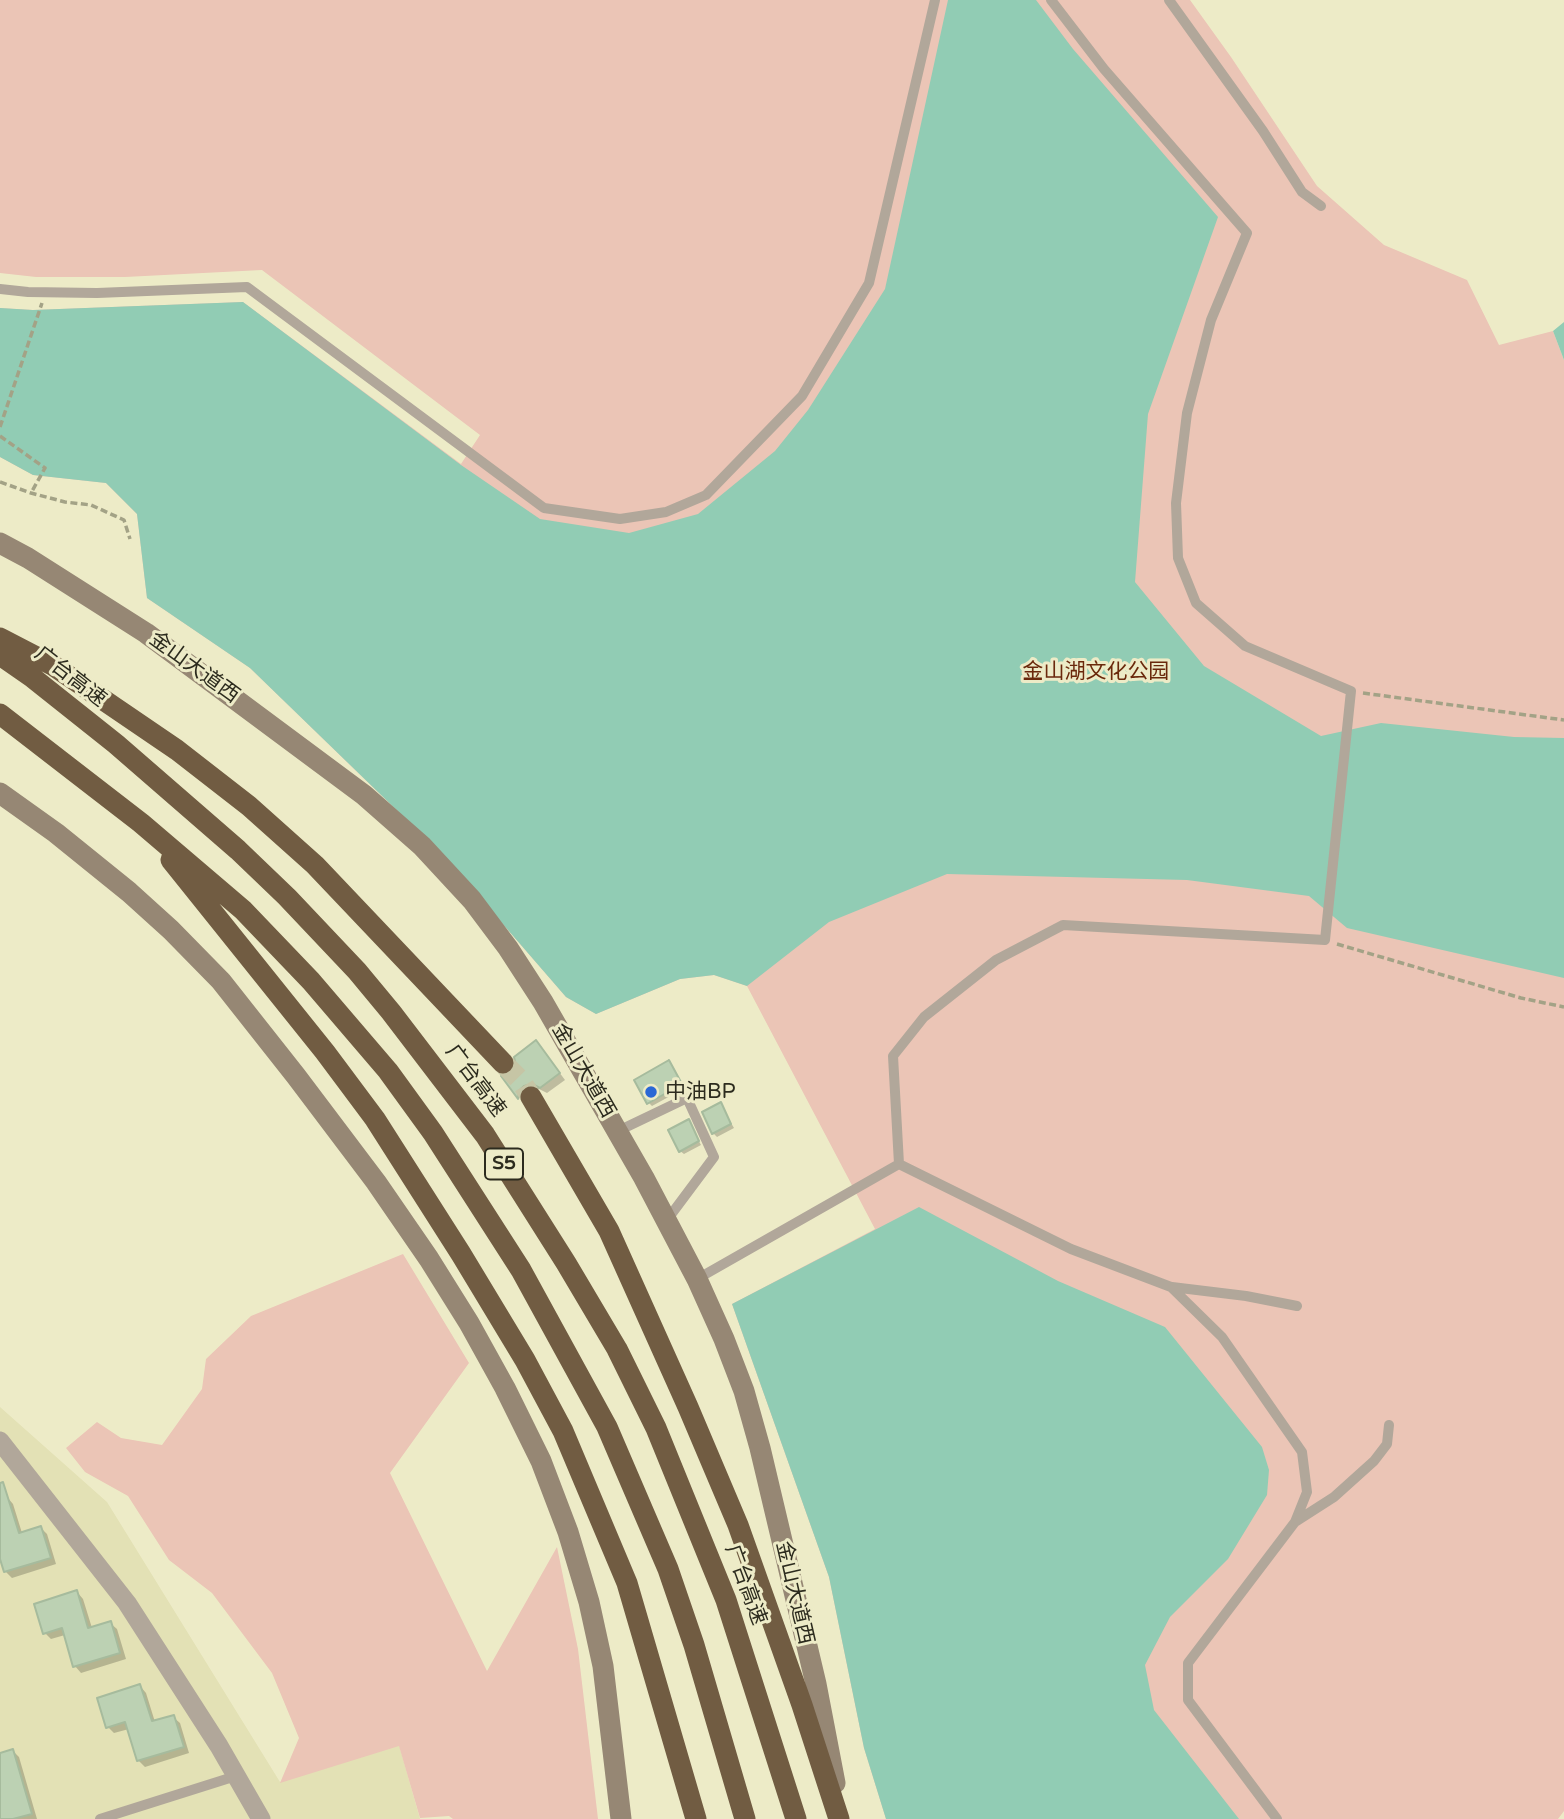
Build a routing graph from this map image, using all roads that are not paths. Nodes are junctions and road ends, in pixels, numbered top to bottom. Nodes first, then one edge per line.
1 (935, 0) edge
2 (1051, 0) edge
3 (1169, 0) edge
4 (1321, 206) dead end
5 (0, 289) edge
6 (0, 543) edge
7 (0, 638) edge
8 (0, 655) edge
9 (0, 714) edge
10 (0, 793) edge
11 (141, 823) junction
12 (503, 1063) tunnel mouth
13 (531, 1097) tunnel mouth
14 (618, 1131) junction
15 (899, 1164) junction
16 (666, 1221) junction
17 (697, 1279) junction
18 (1171, 1287) junction
19 (1297, 1306) dead end
20 (1389, 1425) dead end
21 (0, 1441) edge
22 (1295, 1522) junction
23 (236, 1776) junction
24 (100, 1819) edge
25 (261, 1819) edge
26 (621, 1819) edge
27 (696, 1819) edge
28 (746, 1819) edge
29 (796, 1819) edge
30 (840, 1819) edge
31 (1277, 1819) edge

1 - 5 lane
2 - 15 lane
3 - 4 lane
6 - 14 main road, 金山大道西
7 - 12 highway
8 - 29 highway, 广台高速 / S5
9 - 11 highway, S5
10 - 26 main road
11 - 27 highway
11 - 28 highway, S5
13 - 30 highway
14 - 16 main road, 金山大道西
14 - 16 lane
15 - 17 lane
15 - 18 lane
16 - 17 main road, 金山大道西
17 - 30 main road, 金山大道西
18 - 19 lane
18 - 22 lane
20 - 22 lane
21 - 23 street
22 - 31 lane
23 - 24 lane
23 - 25 street

